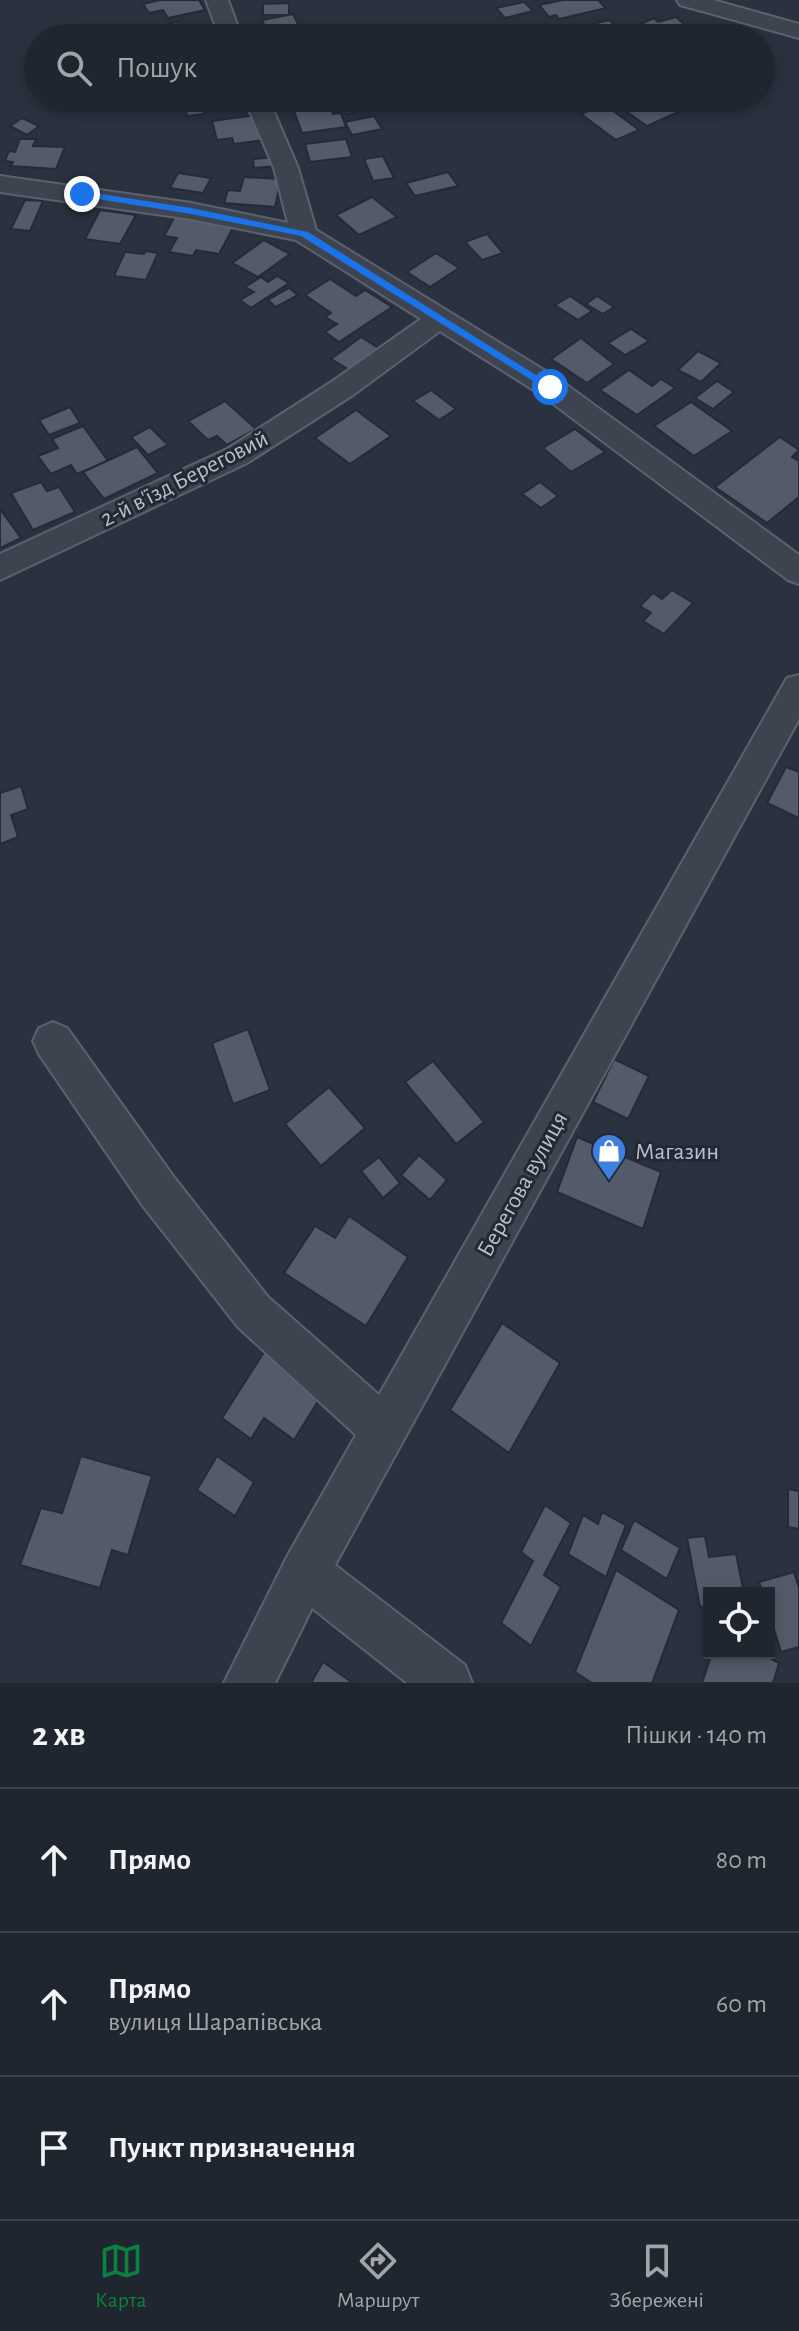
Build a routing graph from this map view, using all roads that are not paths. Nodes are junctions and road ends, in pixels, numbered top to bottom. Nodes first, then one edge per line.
1 (217, 0) edge
2 (688, 0) edge
3 (226, 24) edge
4 (775, 24) joint
5 (799, 31) edge
6 (262, 112) edge
7 (0, 184) edge
8 (304, 234) junction
9 (439, 319) junction
10 (0, 568) edge
11 (799, 572) edge
12 (799, 688) edge
13 (53, 1041) dead end
14 (384, 1430) junction
15 (305, 1572) junction
16 (249, 1683) edge
17 (447, 1683) edge

1 - 3 street
2 - 4 street
4 - 5 street
6 - 8 street
7 - 8 street
8 - 9 street
9 - 10 street, 2-й в'їзд Береговий
9 - 11 street
12 - 14 street, Берегова вулиця
13 - 14 street
14 - 15 street, Берегова вулиця
15 - 16 street, Берегова вулиця
15 - 17 street

